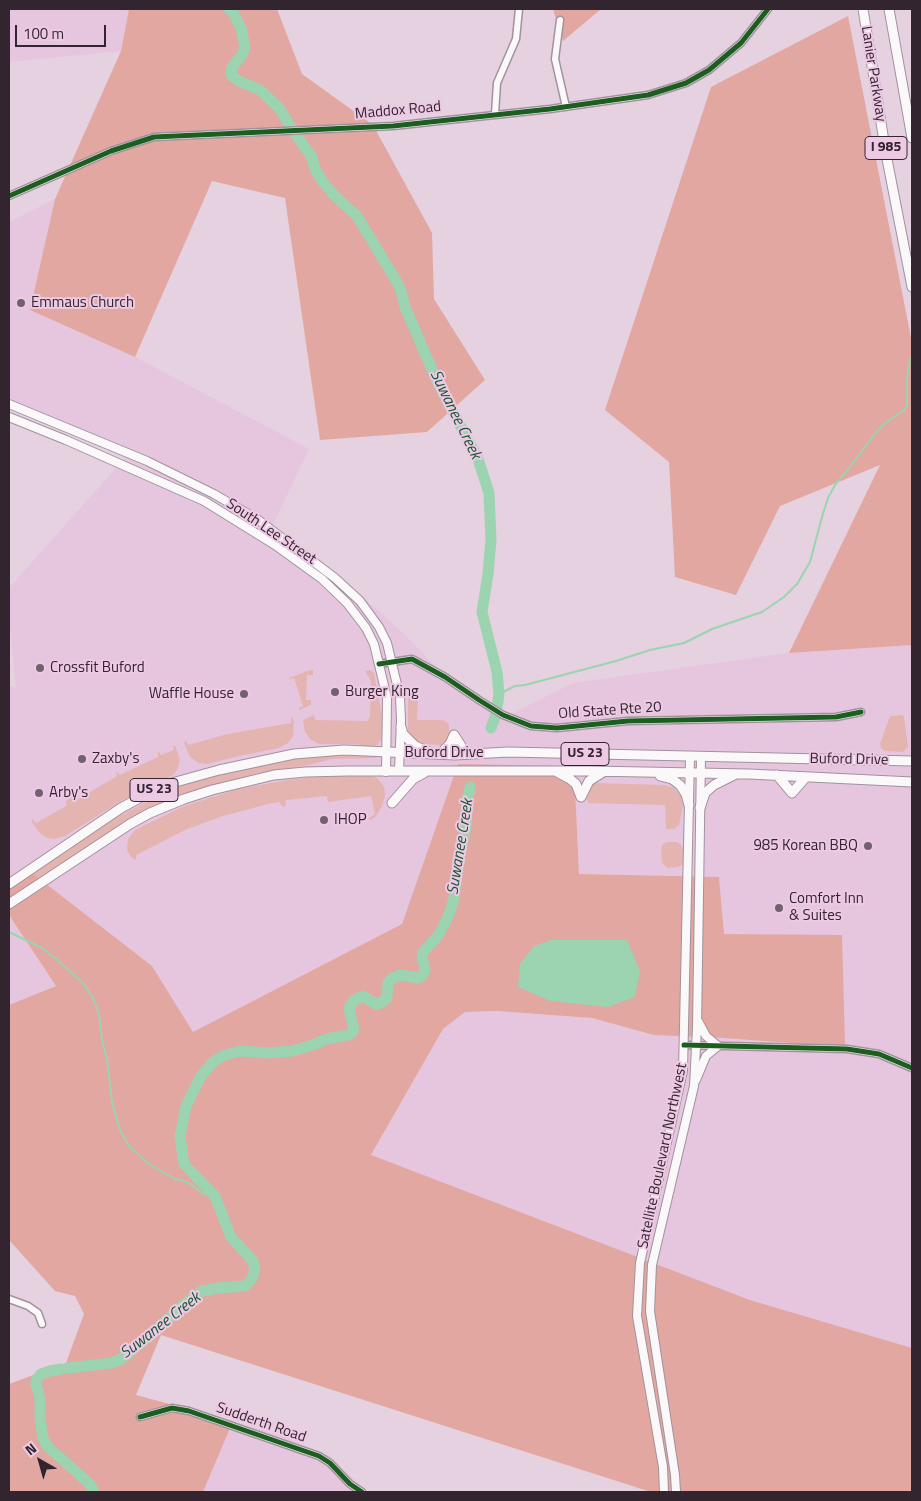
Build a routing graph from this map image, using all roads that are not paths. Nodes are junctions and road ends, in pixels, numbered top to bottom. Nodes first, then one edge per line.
1 (519, 9) edge
2 (768, 9) edge
3 (863, 9) edge
4 (889, 9) edge
5 (560, 20) dead end
6 (566, 107) junction
7 (495, 114) junction
8 (912, 138) edge
9 (9, 196) edge
10 (912, 287) edge
11 (9, 404) edge
12 (9, 417) edge
13 (392, 663) junction
14 (379, 664) junction
15 (861, 712) dead end
16 (401, 727) junction
17 (385, 753) junction
18 (399, 753) junction
19 (437, 754) junction
20 (470, 754) junction
21 (690, 757) junction
22 (701, 758) junction
23 (912, 761) edge
24 (399, 771) junction
25 (428, 771) junction
26 (555, 771) junction
27 (386, 772) junction
28 (604, 772) junction
29 (647, 772) junction
30 (689, 773) junction
31 (700, 773) junction
32 (736, 774) junction
33 (778, 776) junction
34 (806, 777) junction
35 (912, 782) edge
36 (392, 803) dead end
37 (689, 805) junction
38 (700, 808) junction
39 (9, 884) edge
40 (9, 904) edge
41 (697, 1020) junction
42 (684, 1045) junction
43 (696, 1046) junction
44 (718, 1046) junction
45 (912, 1068) edge
46 (694, 1086) junction
47 (9, 1299) edge
48 (42, 1324) dead end
49 (140, 1417) dead end
50 (362, 1492) edge
51 (664, 1492) edge
52 (676, 1492) edge

1 - 7 street
2 - 6 street, Maddox Road
3 - 10 highway, Lanier Parkway / I 985
4 - 8 highway, Lanier Parkway / I 985
5 - 6 street
6 - 7 street, Maddox Road
7 - 9 street, Maddox Road
11 - 13 main road, South Lee Street
12 - 14 main road, South Lee Street
13 - 14 street, Old State Rte 20
13 - 15 street, Old State Rte 20
13 - 16 main road, South Lee Street
14 - 17 main road, South Lee Street
16 - 18 main road, South Lee Street
16 - 19 highway
17 - 18 highway, Buford Drive / US 23
17 - 27 main road, South Lee Street
17 - 39 highway, Buford Drive / US 23
18 - 19 highway, Buford Drive / US 23
18 - 24 main road, South Lee Street
19 - 20 highway, Buford Drive / US 23
19 - 20 highway
20 - 21 highway, Buford Drive / US 23
21 - 22 highway, Buford Drive / US 23
21 - 30 main road, Satellite Boulevard Northwest
22 - 23 highway, Buford Drive / US 23
22 - 31 main road, Satellite Boulevard Northwest
24 - 25 highway, Buford Drive / US 23
24 - 27 highway, Buford Drive / US 23
25 - 26 highway, Buford Drive / US 23
25 - 36 highway
26 - 28 highway, Buford Drive / US 23
26 - 28 highway
27 - 40 highway, Buford Drive / US 23
28 - 29 highway, Buford Drive / US 23
29 - 30 highway, Buford Drive / US 23
29 - 37 highway
30 - 31 highway, Buford Drive / US 23
30 - 37 main road, Satellite Boulevard Northwest
31 - 32 highway, Buford Drive / US 23
31 - 38 main road, Satellite Boulevard Northwest
32 - 33 highway, Buford Drive / US 23
32 - 38 highway
33 - 34 highway, Buford Drive / US 23
33 - 34 highway
34 - 35 highway, Buford Drive / US 23
37 - 42 main road, Satellite Boulevard Northwest
38 - 41 main road, Satellite Boulevard Northwest
41 - 43 main road, Satellite Boulevard Northwest
41 - 44 main road
42 - 43 street
42 - 51 main road, Satellite Boulevard Northwest
43 - 44 street
43 - 46 main road, Satellite Boulevard Northwest
44 - 45 street
44 - 46 main road
46 - 52 main road, Satellite Boulevard Northwest
47 - 48 street
49 - 50 street, Sudderth Road

